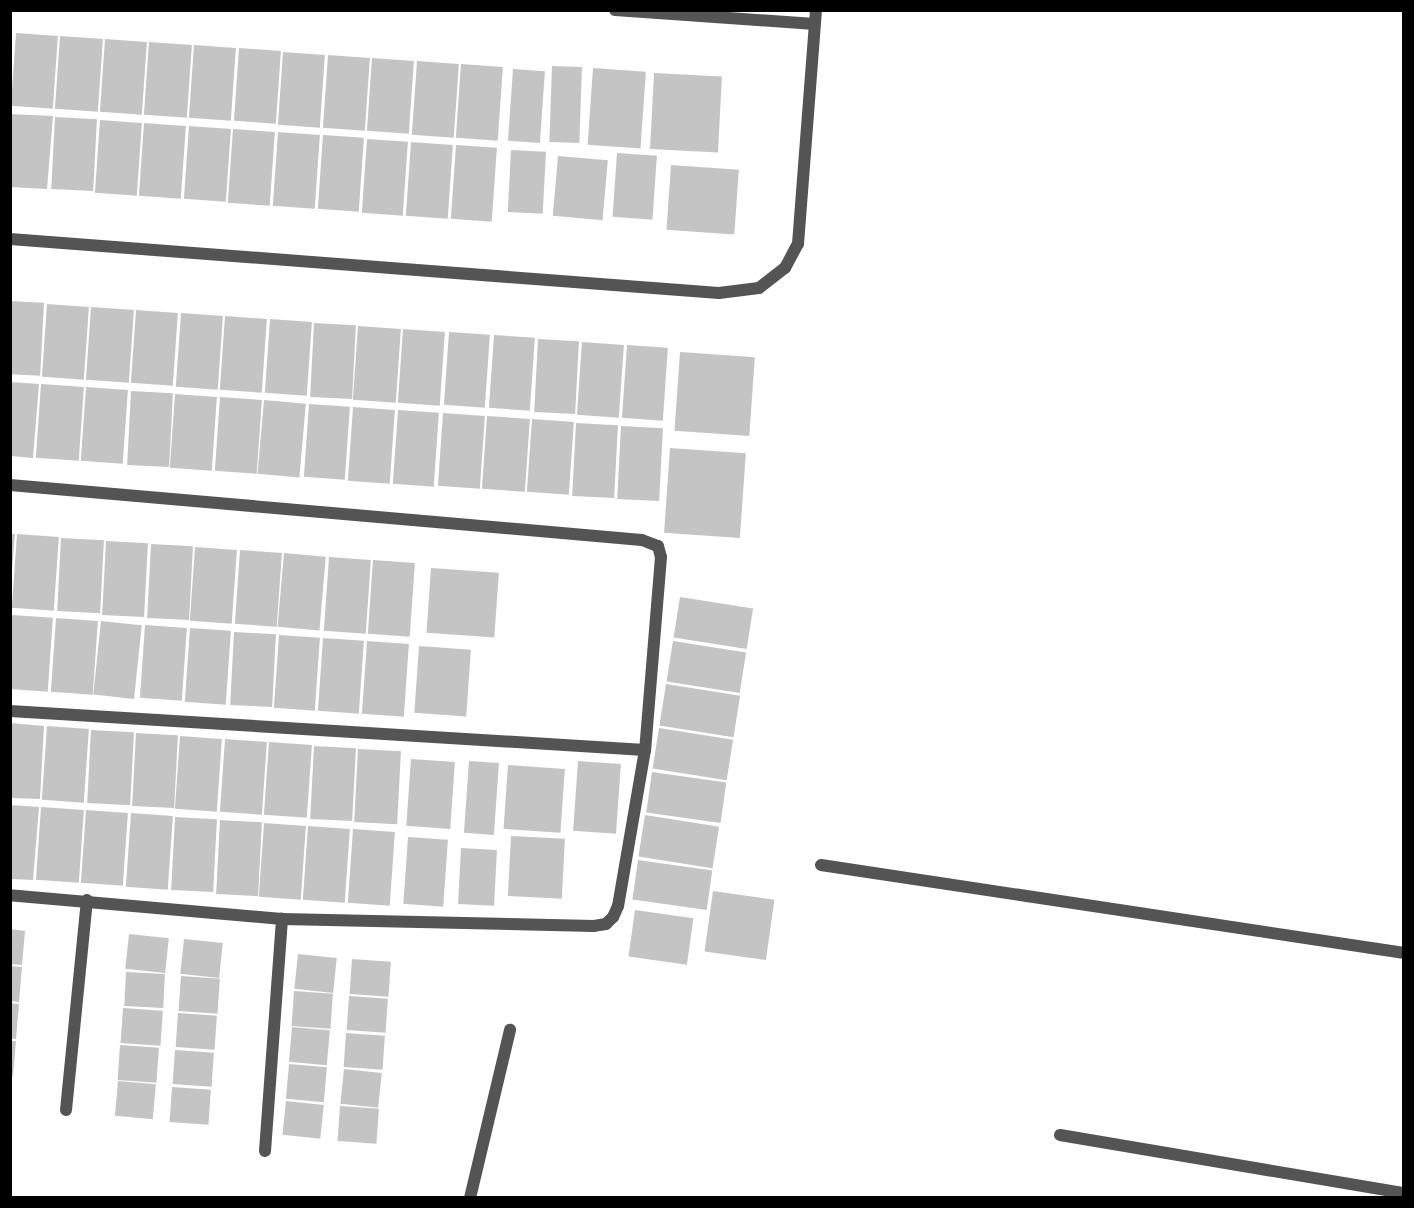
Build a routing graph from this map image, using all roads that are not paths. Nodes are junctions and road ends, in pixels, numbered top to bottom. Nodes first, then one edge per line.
1 (615, 10) edge
2 (816, 10) edge
3 (815, 24) junction
4 (10, 239) edge
5 (10, 485) edge
6 (10, 711) edge
7 (645, 750) junction
8 (822, 865) dead end
9 (10, 895) edge
10 (87, 900) junction
11 (282, 919) junction
12 (1404, 953) edge
13 (510, 1030) dead end
14 (66, 1110) dead end
15 (1060, 1136) dead end
16 (265, 1151) dead end
17 (1404, 1193) edge
18 (470, 1197) edge

1 - 3 street
2 - 3 street
3 - 4 street
5 - 7 street
6 - 7 street
7 - 11 street
8 - 12 street
9 - 10 street
10 - 11 street
10 - 14 street
11 - 16 street
13 - 18 street
15 - 17 street

